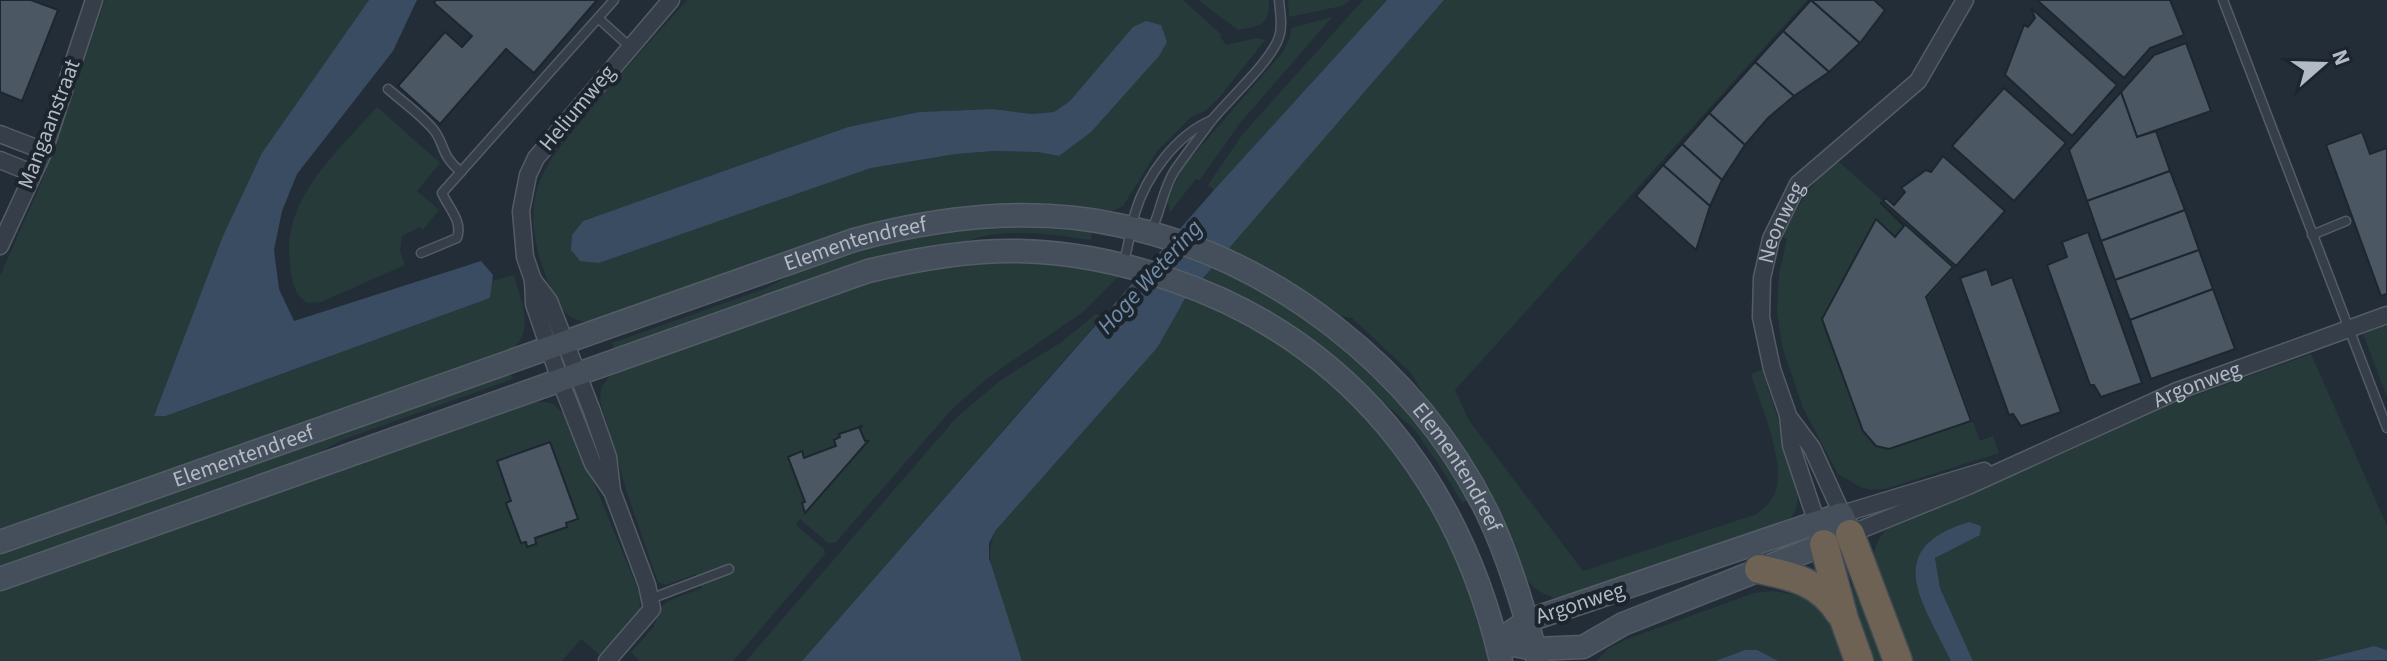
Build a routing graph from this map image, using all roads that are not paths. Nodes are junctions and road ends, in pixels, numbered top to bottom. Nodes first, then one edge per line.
1 (94, 0) edge
2 (614, 0) edge
3 (671, 0) edge
4 (1279, 0) edge
5 (1965, 0) edge
6 (2223, 0) edge
7 (598, 18) junction
8 (630, 47) junction
9 (388, 89) dead end
10 (1212, 120) junction
11 (0, 134) edge
12 (44, 151) junction
13 (0, 160) edge
14 (461, 172) junction
15 (32, 173) junction
16 (2346, 221) dead end
17 (1141, 231) junction
18 (2312, 235) junction
19 (0, 246) edge
20 (421, 253) dead end
21 (1124, 263) junction
22 (2387, 315) edge
23 (2348, 329) junction
24 (557, 345) junction
25 (569, 376) junction
26 (1788, 415) junction
27 (2387, 428) edge
28 (1833, 529) junction
29 (0, 542) edge
30 (729, 569) dead end
31 (1759, 569) junction
32 (0, 579) edge
33 (650, 599) junction
34 (1844, 619) junction
35 (1527, 621) junction
36 (1499, 651) edge
37 (1580, 654) edge
38 (1536, 655) edge
39 (607, 661) edge
40 (1859, 661) edge
41 (1898, 661) edge

1 - 12 street, Mangaanstraat
2 - 7 lane
3 - 8 street, Heliumweg
4 - 10 lane
5 - 26 street, Neonweg
6 - 18 lane
7 - 8 lane
7 - 14 lane
8 - 24 street, Heliumweg
9 - 14 lane
10 - 17 lane
10 - 17 lane
11 - 12 street
12 - 15 street, Mangaanstraat
13 - 15 street
14 - 20 lane
15 - 19 street, Mangaanstraat
16 - 18 lane
17 - 21 lane
17 - 24 main road, Elementendreef
17 - 35 main road, Elementendreef
18 - 23 lane
21 - 25 main road, Elementendreef
21 - 36 main road, Elementendreef
22 - 23 street, Argonweg
23 - 27 lane
23 - 28 street, Argonweg
24 - 25 street, Heliumweg
24 - 29 main road, Elementendreef
25 - 32 main road, Elementendreef
25 - 33 street, Heliumweg
26 - 28 street, Neonweg
26 - 28 street, Neonweg
28 - 31 main road, Argonweg
28 - 34 highway
28 - 35 main road, Argonweg
28 - 41 highway
30 - 33 lane
31 - 34 highway
31 - 37 main road, Argonweg
33 - 39 street
34 - 40 highway
35 - 36 main road, Argonweg
35 - 38 main road, Elementendreef
36 - 38 main road, Argonweg
37 - 38 main road, Argonweg

